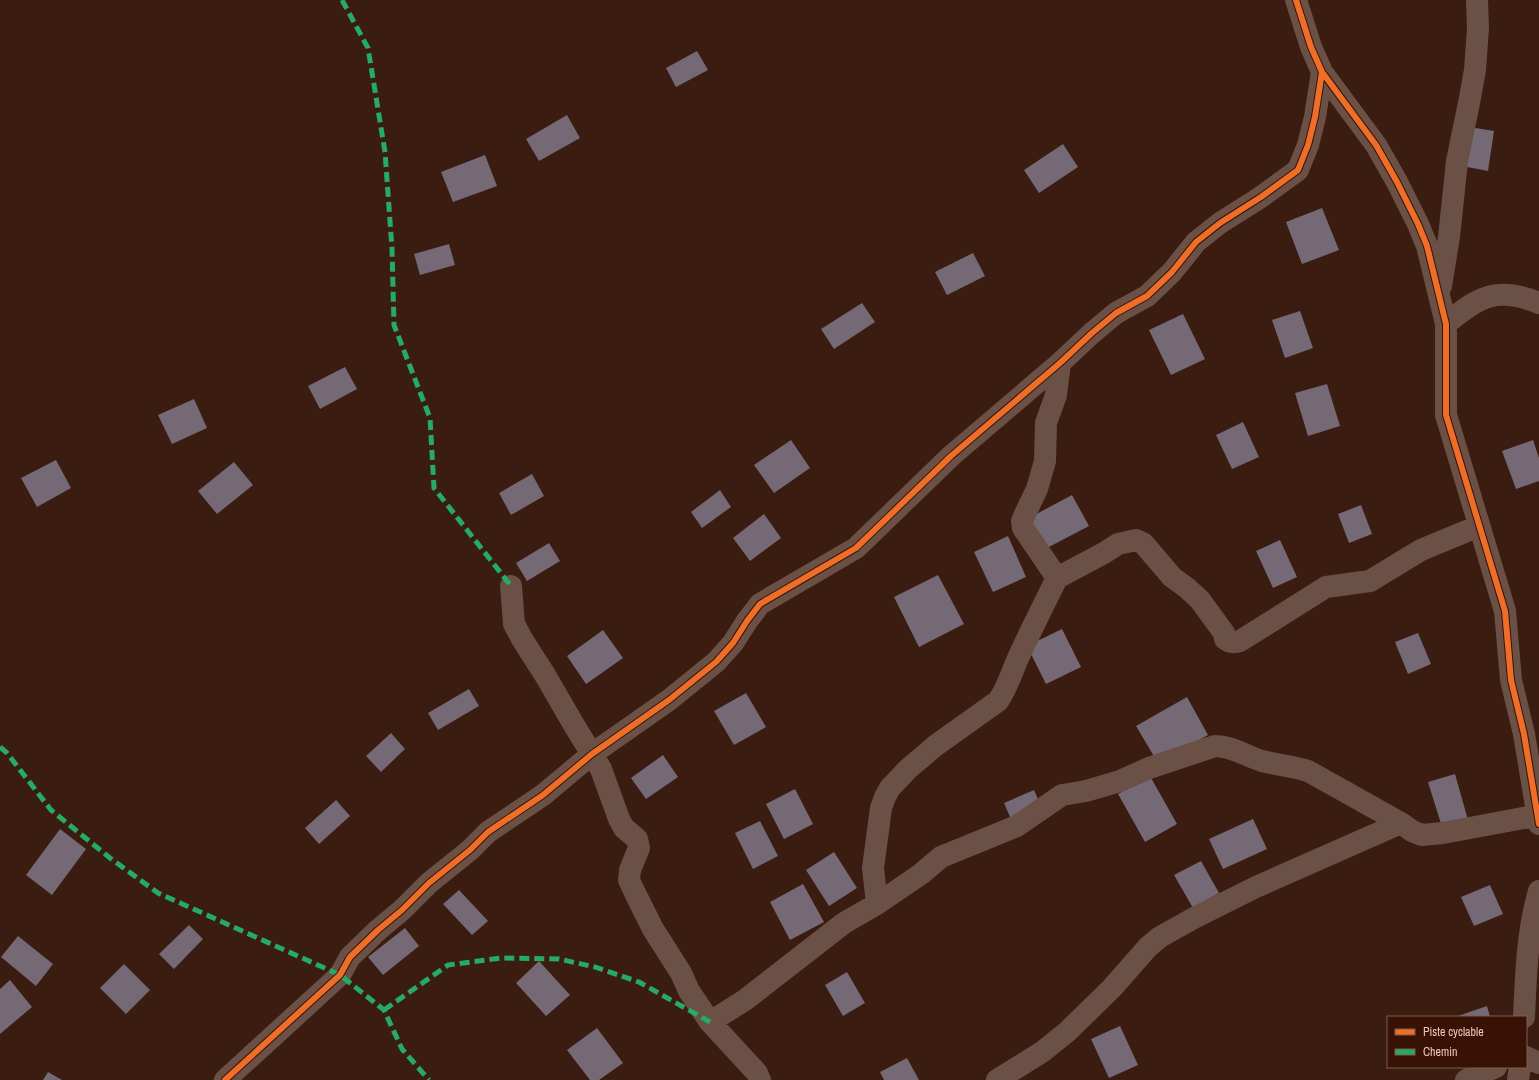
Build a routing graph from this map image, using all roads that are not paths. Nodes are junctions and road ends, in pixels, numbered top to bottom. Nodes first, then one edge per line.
1 (1296, 0) edge
2 (1477, 0) edge
3 (1322, 72) junction
4 (1439, 296) junction
5 (1539, 303) edge
6 (1446, 324) junction
7 (1060, 363) junction
8 (1479, 526) junction
9 (1057, 578) junction
10 (511, 586) dead end
11 (592, 754) junction
12 (1538, 818) edge
13 (1401, 823) junction
14 (1539, 891) edge
15 (877, 904) junction
16 (1524, 1016) edge
17 (710, 1022) junction
18 (1527, 1057) edge
19 (1539, 1063) edge
20 (1494, 1068) edge
21 (1520, 1068) edge
22 (225, 1080) edge
23 (760, 1080) edge
24 (997, 1080) edge
25 (1466, 1080) edge
26 (1518, 1080) edge

1 - 3 street
2 - 4 street
3 - 4 street
3 - 7 street
4 - 6 street
5 - 6 street
6 - 8 street
7 - 9 street
7 - 11 street
8 - 9 street
8 - 12 street
9 - 15 street
10 - 11 street
11 - 17 street
11 - 22 street
12 - 13 street
13 - 15 street
13 - 24 street
14 - 16 street
15 - 17 street
17 - 23 street
18 - 19 street
20 - 25 street
21 - 26 street

